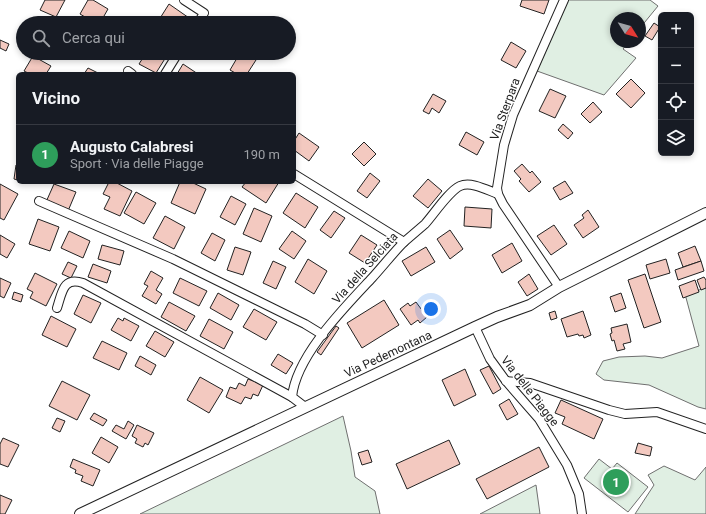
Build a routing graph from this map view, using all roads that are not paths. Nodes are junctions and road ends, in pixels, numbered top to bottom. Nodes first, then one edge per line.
1 (184, 0) edge
2 (564, 0) edge
3 (202, 16) edge
4 (174, 60) edge
5 (166, 72) edge
6 (296, 175) edge
7 (498, 194) junction
8 (39, 201) dead end
9 (706, 213) edge
10 (404, 242) junction
11 (559, 287) junction
12 (57, 308) dead end
13 (475, 327) junction
14 (323, 335) junction
15 (506, 381) junction
16 (292, 397) junction
17 (305, 407) junction
18 (706, 429) edge
19 (80, 514) edge
20 (582, 514) edge

1 - 3 street
2 - 7 street, Via Sterpara
4 - 5 street
6 - 10 street
7 - 10 street, Via della Selciata
7 - 11 street
8 - 14 street
9 - 11 street, Via Pedemontana
10 - 14 street, Via della Selciata
11 - 13 street, Via Pedemontana
12 - 16 street
13 - 15 street, Via delle Piagge
13 - 17 street, Via Pedemontana
14 - 16 street, Via della Selciata
15 - 18 street
15 - 20 street, Via delle Piagge
16 - 17 street
17 - 19 street, Via Pedemontana

